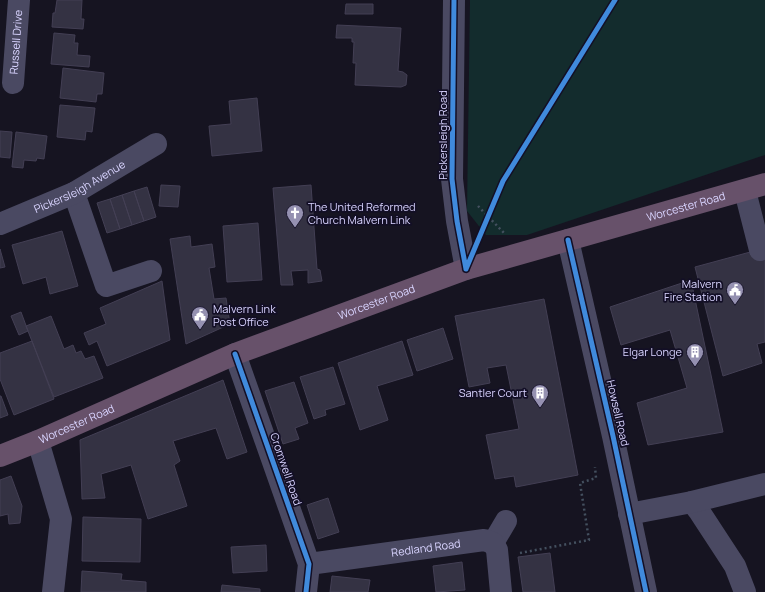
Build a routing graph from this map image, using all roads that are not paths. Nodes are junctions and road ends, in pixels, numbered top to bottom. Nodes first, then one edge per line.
1 (19, 0) edge
2 (454, 0) edge
3 (15, 83) edge
4 (156, 144) dead end
5 (765, 184) edge
6 (745, 191) junction
7 (74, 194) junction
8 (0, 224) edge
9 (568, 240) junction
10 (760, 250) dead end
11 (466, 269) junction
12 (151, 271) dead end
13 (236, 354) junction
14 (38, 441) junction
15 (0, 456) edge
16 (765, 484) edge
17 (692, 502) junction
18 (629, 514) junction
19 (506, 522) dead end
20 (495, 550) junction
21 (309, 564) junction
22 (53, 592) edge
23 (306, 592) edge
24 (501, 592) edge
25 (646, 592) edge
26 (745, 592) edge

1 - 3 street, Russell Drive
2 - 11 street, Pickersleigh Road
4 - 7 street, Pickersleigh Avenue
5 - 6 highway, Worcester Road
6 - 9 highway, Worcester Road
6 - 10 street
7 - 8 street, Pickersleigh Avenue
7 - 12 street
9 - 11 highway, Worcester Road
9 - 18 street, Howsell Road
11 - 13 highway, Worcester Road
13 - 14 highway, Worcester Road
13 - 21 street, Cromwell Road
14 - 15 highway, Worcester Road
14 - 22 street
16 - 17 street
17 - 18 street
17 - 26 street
18 - 25 street, Howsell Road
19 - 20 street
20 - 21 street, Redland Road
20 - 24 street
21 - 23 street, Cromwell Road

